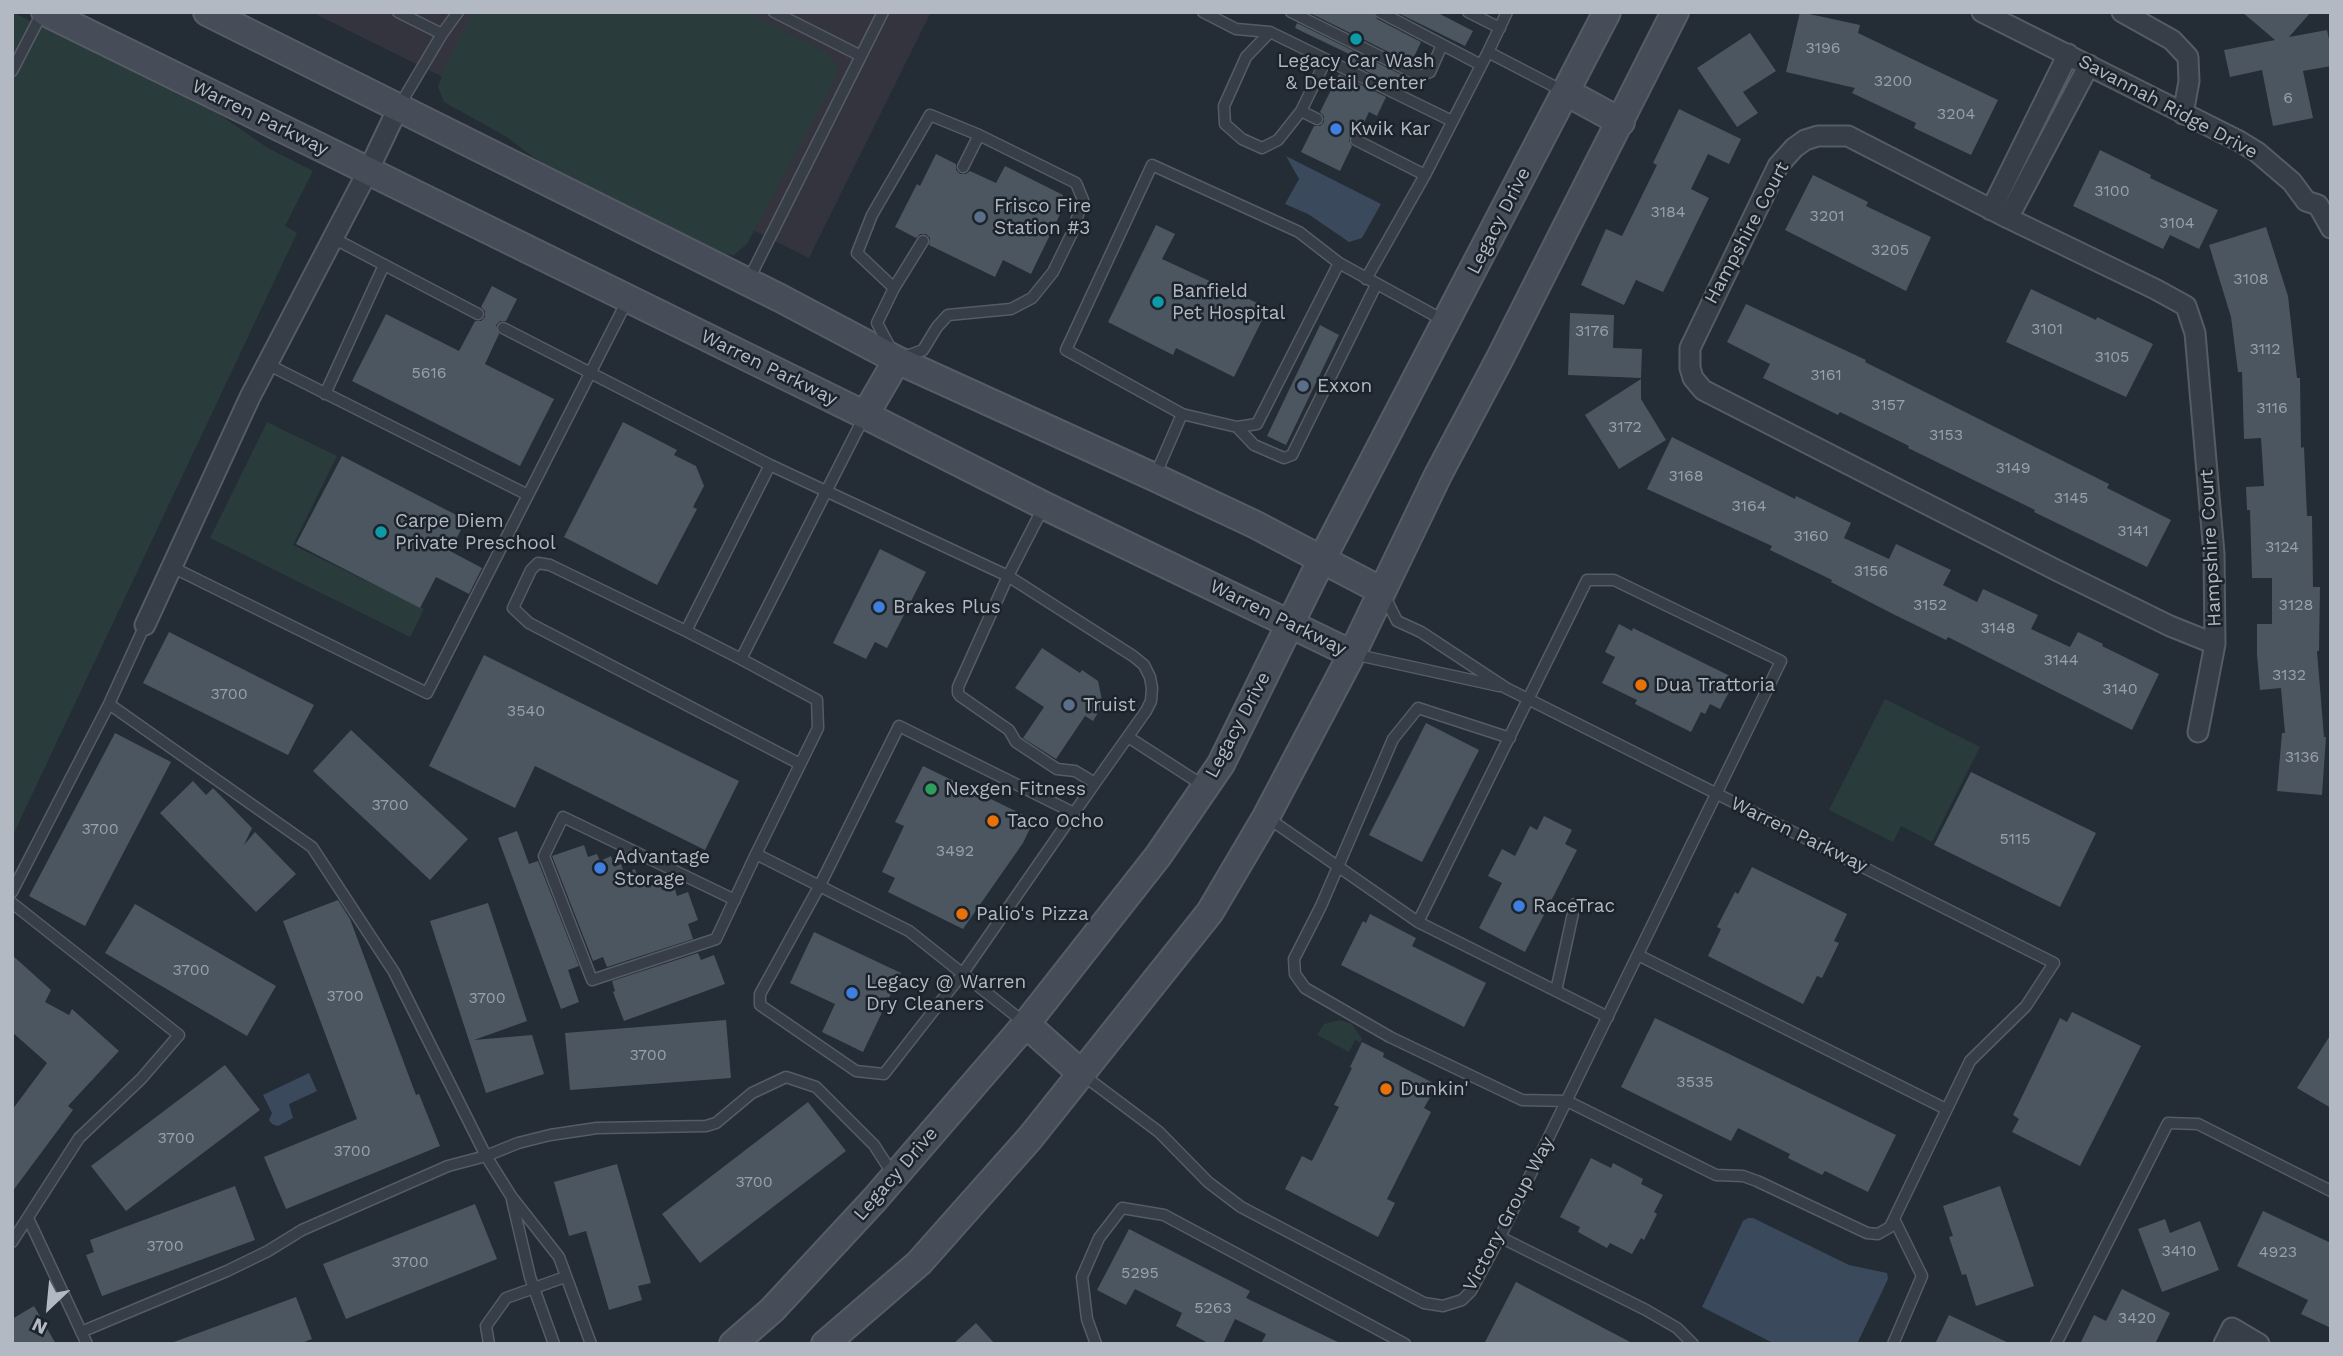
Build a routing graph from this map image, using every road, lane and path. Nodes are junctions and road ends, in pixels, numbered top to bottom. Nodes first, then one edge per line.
1 (43, 12) edge
2 (206, 12) edge
3 (398, 12) edge
4 (458, 12) edge
5 (774, 12) edge
6 (883, 12) edge
7 (1203, 12) edge
8 (1291, 12) edge
9 (1380, 12) edge
10 (1468, 12) edge
11 (1507, 12) edge
12 (1607, 12) edge
13 (1675, 12) edge
14 (1982, 12) edge
15 (2122, 12) edge
16 (2007, 17) edge
17 (1500, 28) junction
18 (1270, 32) junction
19 (442, 34) junction
20 (1442, 45) junction
21 (1488, 52) junction
22 (2068, 54) junction
23 (861, 56) junction
24 (1326, 60) junction
25 (1482, 65) junction
26 (2089, 65) junction
27 (12, 71) edge
28 (1566, 92) junction
29 (398, 108) junction
30 (1301, 111) junction
31 (2183, 114) junction
32 (1317, 119) dead end
33 (1452, 121) junction
34 (1621, 122) junction
35 (979, 135) junction
36 (1356, 140) dead end
37 (963, 167) dead end
38 (368, 171) junction
39 (1425, 174) junction
40 (1999, 214) junction
41 (2331, 228) edge
42 (333, 238) junction
43 (923, 241) dead end
44 (1339, 263) junction
45 (384, 265) junction
46 (748, 282) junction
47 (1371, 282) junction
48 (894, 288) junction
49 (628, 299) junction
50 (478, 314) dead end
51 (1446, 322) junction
52 (503, 328) dead end
53 (897, 360) junction
54 (267, 365) junction
55 (591, 374) junction
56 (326, 394) junction
57 (1182, 414) junction
58 (865, 415) junction
59 (1237, 427) junction
60 (770, 465) junction
61 (1154, 477) junction
62 (826, 492) junction
63 (528, 495) junction
64 (1045, 506) junction
65 (1321, 561) junction
66 (172, 567) junction
67 (1008, 576) junction
68 (1382, 591) junction
69 (1289, 624) junction
70 (145, 625) joint
71 (686, 631) junction
72 (2215, 644) junction
73 (1352, 654) junction
74 (741, 659) junction
75 (1506, 688) junction
76 (1530, 699) junction
77 (109, 704) junction
78 (2198, 732) dead end
79 (1128, 737) junction
80 (1510, 738) junction
81 (800, 764) junction
82 (1095, 783) junction
83 (1206, 787) junction
84 (1718, 794) junction
85 (1074, 813) junction
86 (1266, 817) junction
87 (756, 854) junction
88 (1337, 868) junction
89 (820, 885) junction
90 (12, 891) edge
91 (735, 900) junction
92 (12, 903) edge
93 (1575, 904) dead end
94 (1418, 922) junction
95 (1638, 955) junction
96 (963, 973) junction
97 (1556, 991) junction
98 (1608, 1017) junction
99 (1026, 1024) junction
100 (1082, 1074) junction
101 (1567, 1101) junction
102 (1947, 1109) junction
103 (486, 1156) junction
104 (894, 1177) junction
105 (2331, 1191) edge
106 (511, 1196) junction
107 (28, 1217) junction
108 (1895, 1221) junction
109 (1500, 1237) junction
110 (12, 1242) edge
111 (565, 1277) junction
112 (534, 1288) junction
113 (80, 1332) junction
114 (2228, 1336) edge
115 (87, 1344) edge
116 (489, 1344) edge
117 (554, 1344) edge
118 (591, 1344) edge
119 (733, 1344) edge
120 (825, 1344) edge
121 (1096, 1344) edge
122 (1405, 1344) edge
123 (1693, 1344) edge
124 (1893, 1344) edge
125 (2056, 1344) edge
126 (2259, 1344) edge

1 - 27 lane
1 - 38 main road, Warren Parkway
2 - 29 main road
3 - 19 lane
4 - 19 lane
5 - 23 lane
6 - 23 lane
7 - 18 lane
8 - 20 lane
9 - 20 lane
10 - 17 lane
11 - 17 lane
12 - 28 main road, Legacy Drive
13 - 34 main road
14 - 16 street, Savannah Ridge Drive
15 - 31 street
16 - 22 street, Savannah Ridge Drive
17 - 21 lane
18 - 24 lane
18 - 30 lane
19 - 29 lane
20 - 25 lane
21 - 25 lane
21 - 28 lane
22 - 26 street, Savannah Ridge Drive
22 - 40 street
23 - 46 lane
24 - 30 lane
24 - 33 lane
25 - 33 lane
26 - 31 street, Savannah Ridge Drive
26 - 40 street
28 - 34 main road
28 - 51 main road, Legacy Drive
29 - 38 street
29 - 46 main road
30 - 32 lane
31 - 41 street, Savannah Ridge Drive
33 - 39 lane
34 - 68 main road
35 - 37 lane
35 - 48 lane
35 - 53 lane
36 - 39 lane
38 - 42 street
38 - 49 main road, Warren Parkway
39 - 47 lane
40 - 72 street, Hampshire Court
40 - 72 street, Hampshire Court
42 - 45 lane
42 - 54 street
43 - 48 lane
44 - 47 lane
44 - 57 lane
44 - 59 lane
45 - 50 lane
45 - 56 lane
46 - 53 main road
47 - 51 lane
47 - 59 lane
48 - 53 lane
49 - 55 lane
49 - 58 main road, Warren Parkway
51 - 65 main road, Legacy Drive
52 - 55 lane
53 - 58 main road
53 - 61 main road
54 - 56 lane
54 - 66 street
55 - 60 lane
55 - 63 lane
56 - 63 lane
57 - 59 lane
57 - 61 lane
58 - 62 lane
58 - 64 main road, Warren Parkway
60 - 62 lane
60 - 71 lane
61 - 65 main road
62 - 67 lane
62 - 74 lane
63 - 66 lane
64 - 67 lane
64 - 69 main road, Warren Parkway
65 - 68 main road
65 - 69 main road, Legacy Drive
66 - 70 street
67 - 79 lane
67 - 82 lane
68 - 73 main road
68 - 75 lane, Warren Parkway
69 - 73 main road, Warren Parkway
69 - 83 main road, Legacy Drive
70 - 77 lane
71 - 74 lane
71 - 81 lane
72 - 78 street, Hampshire Court
73 - 75 lane, Warren Parkway
73 - 86 main road
74 - 81 lane
75 - 76 lane, Warren Parkway
76 - 80 lane
76 - 84 lane, Warren Parkway
76 - 84 lane, Victory Group Way
77 - 90 lane
77 - 103 lane
79 - 82 lane
79 - 83 lane
80 - 88 lane
80 - 94 lane
81 - 87 lane
82 - 85 lane
83 - 99 main road, Legacy Drive
84 - 95 lane, Victory Group Way
84 - 102 lane, Warren Parkway
85 - 89 lane
85 - 96 lane
86 - 88 lane
86 - 100 main road
87 - 89 lane
87 - 91 lane
88 - 94 lane
88 - 101 lane
89 - 96 lane
89 - 96 lane
91 - 91 lane
92 - 107 lane
93 - 97 lane
94 - 97 lane
95 - 98 lane, Victory Group Way
95 - 102 lane
96 - 99 lane
97 - 98 lane
98 - 101 lane, Victory Group Way
99 - 100 main road
99 - 104 main road, Legacy Drive
100 - 109 lane, Victory Group Way
100 - 120 main road
101 - 108 lane
101 - 109 lane, Victory Group Way
102 - 108 lane
103 - 104 lane
103 - 106 lane
103 - 113 lane
104 - 119 main road, Legacy Drive
105 - 125 lane
106 - 111 lane
106 - 112 lane
107 - 110 lane
107 - 113 lane
108 - 124 lane
109 - 123 lane
111 - 112 lane
111 - 118 lane
112 - 116 lane
112 - 117 lane
113 - 115 lane
114 - 126 street
121 - 122 lane

